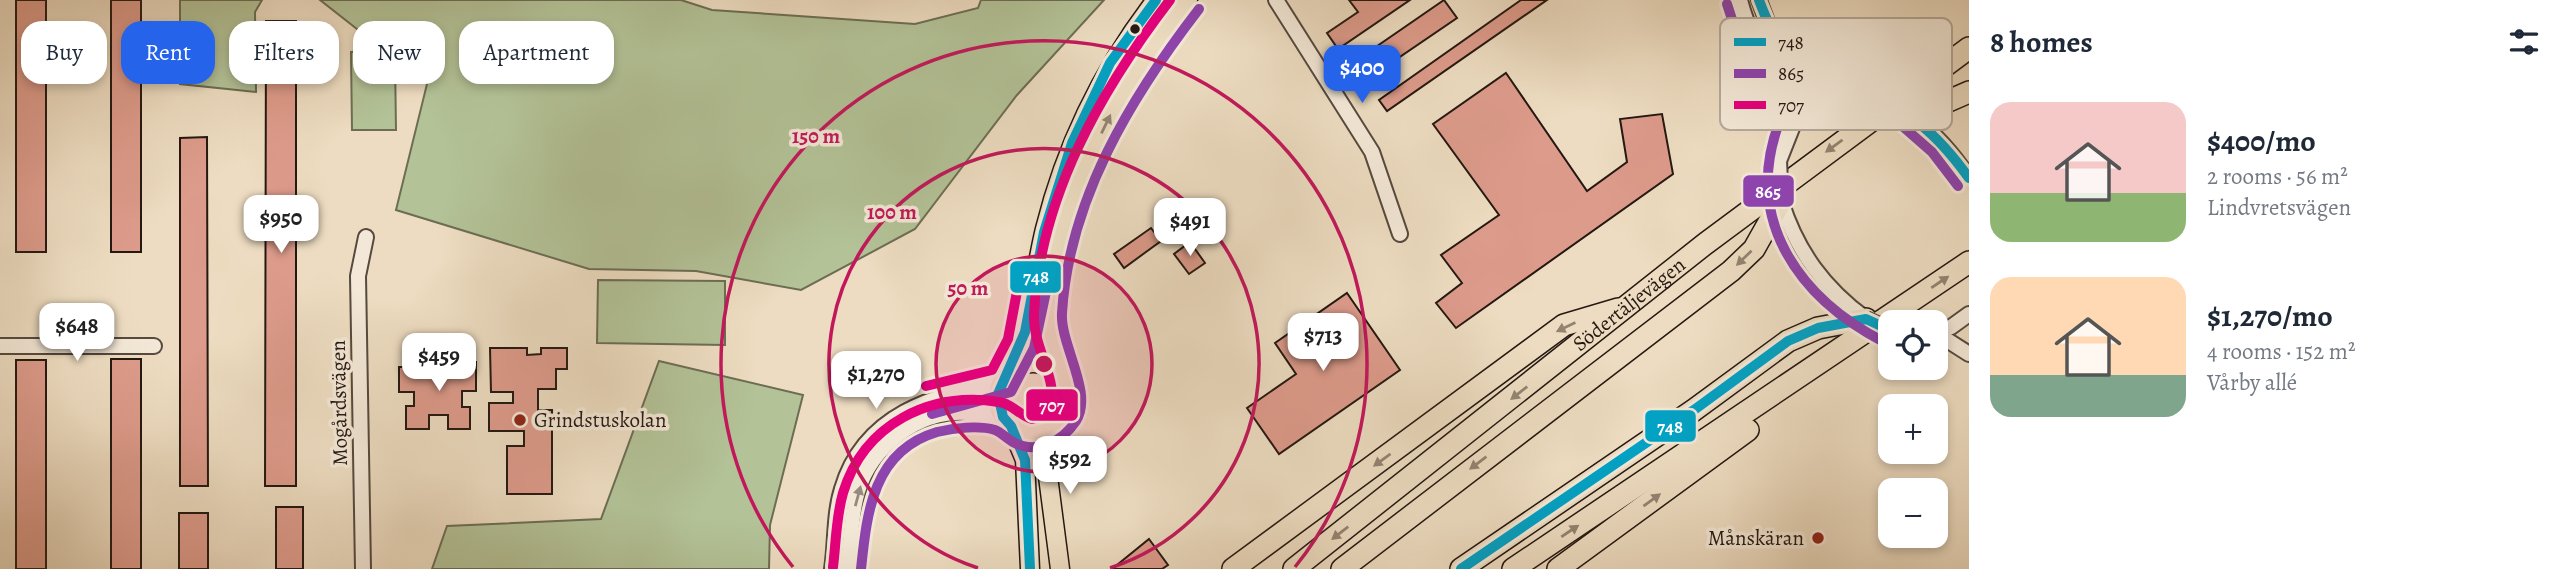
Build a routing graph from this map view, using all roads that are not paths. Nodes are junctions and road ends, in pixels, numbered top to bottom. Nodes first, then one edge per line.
1 (1156, 0) edge
2 (1188, 0) edge
3 (1276, 0) edge
4 (1740, 0) edge
5 (1759, 0) edge
6 (1746, 18) edge
7 (1768, 18) edge
8 (1969, 48) edge
9 (1952, 60) edge
10 (1969, 92) edge
11 (1952, 99) edge
12 (1791, 130) edge
13 (1855, 130) edge
14 (1928, 130) edge
15 (1969, 178) edge
16 (1781, 201) junction
17 (1400, 234) dead end
18 (366, 237) dead end
19 (1969, 262) edge
20 (1630, 305) junction
21 (1969, 314) edge
22 (1866, 319) junction
23 (1878, 324) edge
24 (1948, 328) edge
25 (1948, 340) edge
26 (0, 346) edge
27 (154, 346) dead end
28 (1842, 348) junction
29 (1969, 355) edge
30 (1061, 377) junction
31 (1005, 378) junction
32 (1060, 421) junction
33 (1007, 422) junction
34 (363, 569) edge
35 (832, 569) edge
36 (847, 569) edge
37 (1030, 569) edge
38 (1060, 569) edge
39 (1233, 569) edge
40 (1294, 569) edge
41 (1342, 569) edge
42 (1461, 569) edge
43 (1513, 569) edge
44 (1558, 569) edge

1 - 31 main road
30 -> 2 main road
3 - 17 street
4 - 6 street
5 - 7 street
8 -> 9 highway, Södertäljevägen
10 - 11 highway
12 - 16 street, bridge
13 -> 20 highway, Södertäljevägen
14 - 15 street, bridge
16 - 22 street
16 -> 41 highway
18 - 34 street, Mogårdsvägen
28 -> 19 highway
20 -> 39 highway
20 -> 40 highway, Södertäljevägen
21 - 24 street
22 - 23 street, bridge
22 - 42 highway
25 - 29 street
26 - 27 street
43 -> 28 highway
44 -> 28 highway
30 - 31 main road
30 - 32 main road
31 - 33 main road
31 - 35 street
32 - 33 main road
32 - 38 main road
36 -> 33 street
33 - 37 main road

